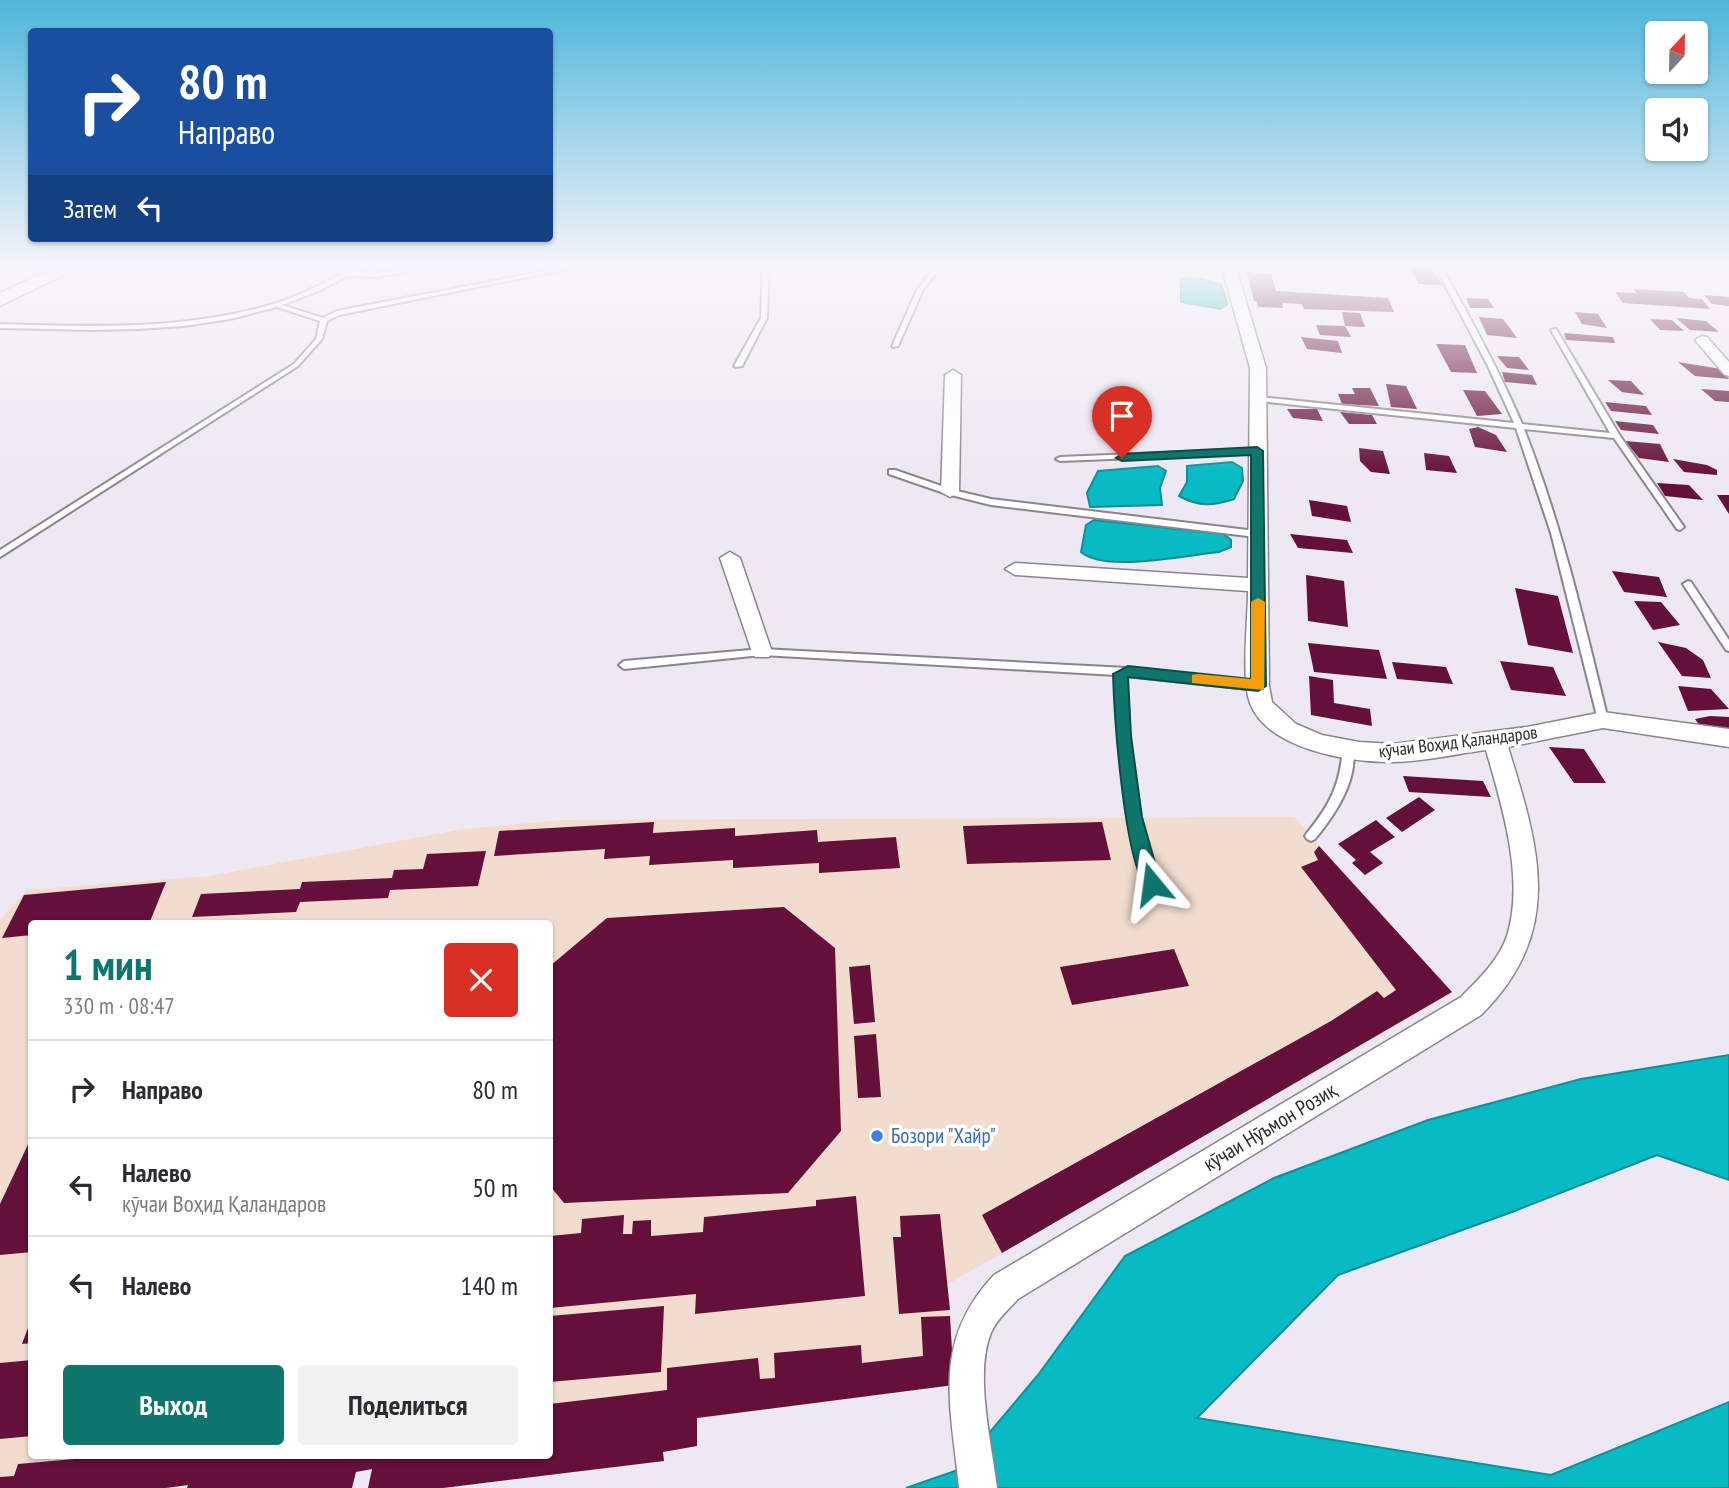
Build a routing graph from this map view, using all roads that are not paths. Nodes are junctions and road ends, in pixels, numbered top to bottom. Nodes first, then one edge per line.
1 (318, 337) edge
2 (756, 337) edge
3 (899, 337) edge
4 (1251, 337) edge
5 (1478, 337) edge
6 (1558, 337) edge
7 (1702, 340) dead end
8 (895, 346) dead end
9 (738, 366) dead end
10 (1729, 371) edge
11 (953, 374) dead end
12 (1259, 399) junction
13 (1519, 426) junction
14 (1616, 436) junction
15 (1257, 451) junction
16 (1060, 459) dead end
17 (892, 472) dead end
18 (950, 492) junction
19 (1680, 527) dead end
20 (1256, 534) junction
21 (0, 554) edge
22 (730, 558) dead end
23 (1015, 569) dead end
24 (1688, 584) dead end
25 (1258, 586) junction
26 (1729, 648) edge
27 (762, 652) junction
28 (624, 665) dead end
29 (1121, 674) junction
30 (1258, 686) junction
31 (1603, 720) junction
32 (1729, 738) edge
33 (1494, 740) junction
34 (1348, 748) junction
35 (1311, 835) dead end
36 (1152, 884) dead end
37 (978, 1488) edge

1 - 21 lane
2 - 9 lane
3 - 8 lane
4 - 12 street, кӯчаи Воҳид Қаландаров
5 - 13 lane
6 - 14 lane
7 - 10 street
11 - 18 street
12 - 13 lane
12 - 15 street, кӯчаи Воҳид Қаландаров
13 - 14 lane
13 - 31 lane
14 - 19 lane
15 - 16 lane
15 - 20 street, кӯчаи Воҳид Қаландаров
17 - 18 lane
18 - 20 lane
20 - 25 street, кӯчаи Воҳид Қаландаров
22 - 27 street
23 - 25 street
24 - 26 lane
25 - 30 street, кӯчаи Воҳид Қаландаров
27 - 28 lane
27 - 29 lane
29 - 30 lane
29 - 36 lane
30 - 34 street, кӯчаи Воҳид Қаландаров
31 - 32 street, кӯчаи Воҳид Қаландаров
31 - 33 street, кӯчаи Воҳид Қаландаров
33 - 34 street, кӯчаи Воҳид Қаландаров
33 - 37 street, кӯчаи Нӯъмон Розиқ
34 - 35 lane

